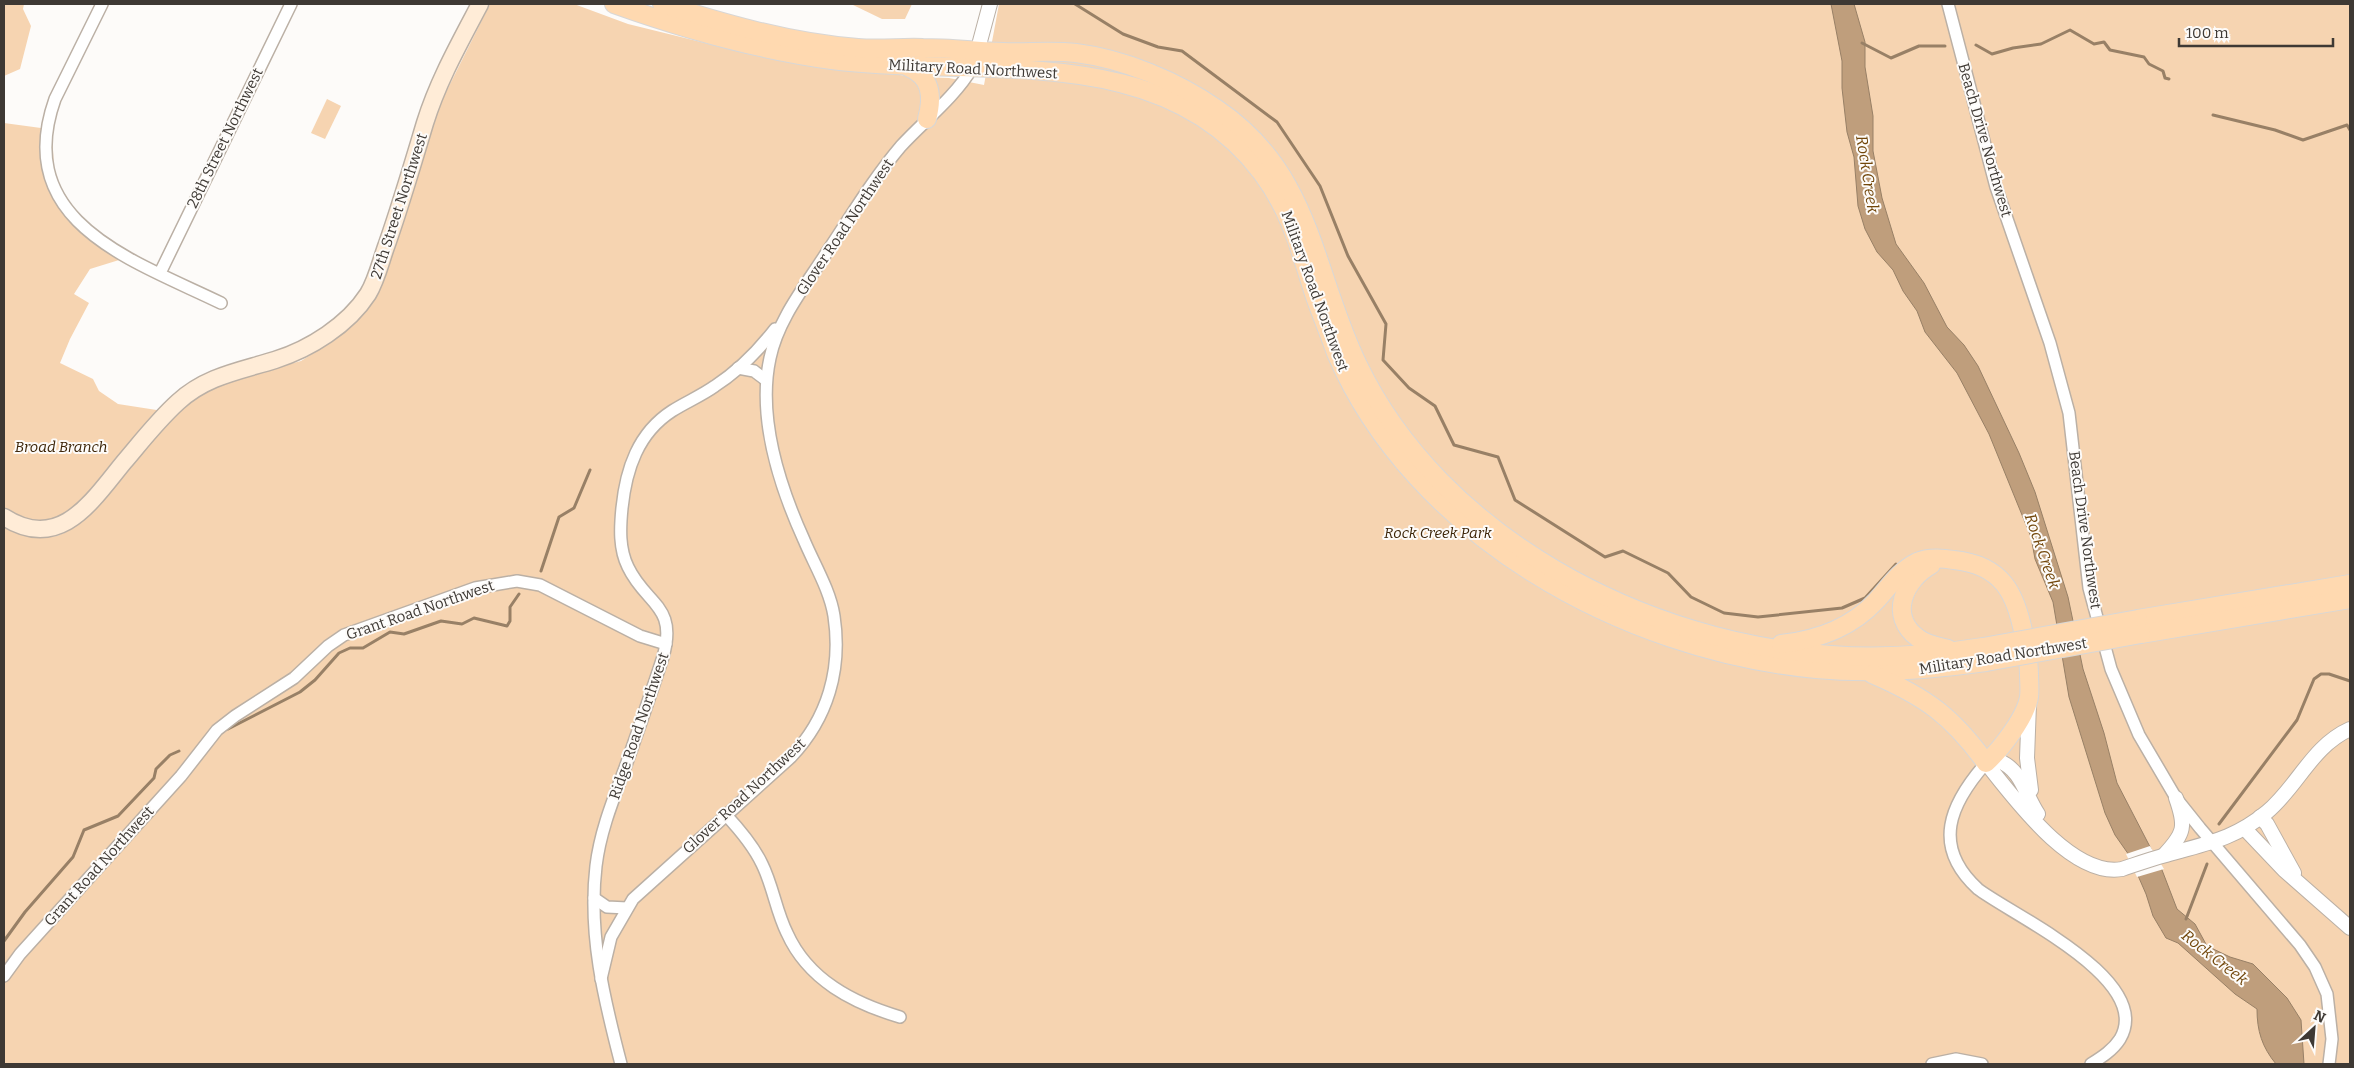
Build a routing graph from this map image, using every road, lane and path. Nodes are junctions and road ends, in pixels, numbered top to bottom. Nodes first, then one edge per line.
1 (102, 4) edge
2 (291, 4) edge
3 (480, 4) edge
4 (614, 4) edge
5 (662, 4) edge
6 (990, 4) edge
7 (1948, 4) edge
8 (978, 50) junction
9 (908, 67) junction
10 (972, 68) junction
11 (927, 119) junction
12 (160, 273) junction
13 (221, 303) dead end
14 (785, 317) junction
15 (738, 368) junction
16 (766, 380) junction
17 (4, 518) edge
18 (1945, 559) junction
19 (2350, 584) edge
20 (2350, 599) edge
21 (2139, 627) junction
22 (666, 644) junction
23 (1761, 646) junction
24 (1957, 651) junction
25 (1985, 655) junction
26 (1849, 671) junction
27 (2029, 697) junction
28 (2350, 729) edge
29 (1986, 763) junction
30 (2176, 798) junction
31 (726, 814) junction
32 (2038, 814) junction
33 (2260, 817) junction
34 (2245, 829) junction
35 (2048, 832) junction
36 (2212, 843) junction
37 (2164, 855) junction
38 (2302, 886) junction
39 (594, 898) junction
40 (627, 908) junction
41 (2350, 928) edge
42 (4, 976) edge
43 (601, 979) junction
44 (900, 1017) dead end
45 (621, 1064) edge
46 (1932, 1064) edge
47 (1982, 1064) edge
48 (2091, 1064) edge
49 (2329, 1064) edge

1 - 12 street
2 - 12 street, 28th Street Northwest
3 - 17 main road, 27th Street Northwest
4 - 9 main road, Military Road Northwest
5 - 8 main road, Military Road Northwest
6 - 8 street
7 - 30 street, Beach Drive Northwest
8 - 10 street
8 - 23 main road, Military Road Northwest
9 - 10 main road, Military Road Northwest
9 - 11 main road
10 - 11 street, Glover Road Northwest
10 - 26 main road, Military Road Northwest
11 - 14 street, Glover Road Northwest
12 - 13 street
14 - 15 street, Ridge Road Northwest
14 - 16 street, Glover Road Northwest
15 - 16 street
15 - 22 street, Ridge Road Northwest
16 - 31 street, Glover Road Northwest
18 - 23 main road
18 - 24 main road
18 - 27 main road
19 - 21 main road, Military Road Northwest
20 - 21 main road, Military Road Northwest
21 - 25 main road, Military Road Northwest, bridge
22 - 39 street, Ridge Road Northwest
22 - 42 street, Grant Road Northwest
23 - 24 main road, Military Road Northwest
24 - 25 main road, Military Road Northwest
25 - 26 main road, Military Road Northwest
26 - 29 main road
27 - 29 main road
27 - 32 street
28 - 33 street
29 - 32 street
29 - 35 street
29 - 48 street
30 - 36 street, Beach Drive Northwest
30 - 37 street
31 - 40 street, Glover Road Northwest
31 - 44 street
32 - 35 street
33 - 34 street
33 - 38 street
34 - 36 street
34 - 38 street
35 - 37 street
36 - 37 street
36 - 49 street, Beach Drive Northwest
38 - 41 street
39 - 40 street
39 - 43 street, Ridge Road Northwest
40 - 43 street, Glover Road Northwest
43 - 45 street, Ridge Road Northwest
46 - 47 street

